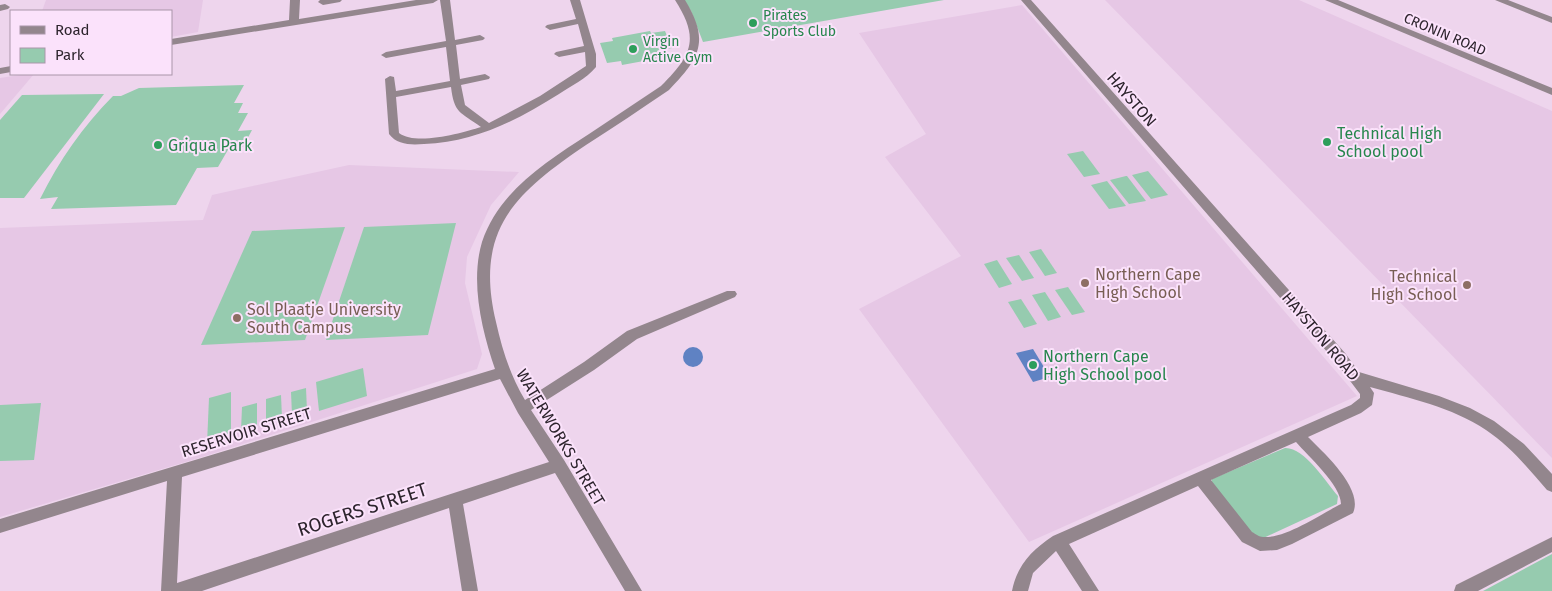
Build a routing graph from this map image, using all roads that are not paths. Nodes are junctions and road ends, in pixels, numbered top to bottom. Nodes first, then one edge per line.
1 (295, 0) edge
2 (337, 0) edge
3 (432, 0) edge
4 (445, 0) edge
5 (574, 0) edge
6 (680, 0) edge
7 (1026, 0) edge
8 (1330, 0) edge
9 (1500, 0) edge
10 (323, 2) dead end
11 (1552, 20) edge
12 (581, 21) junction
13 (294, 22) junction
14 (550, 27) dead end
15 (480, 38) dead end
16 (172, 42) edge
17 (452, 42) junction
18 (589, 48) junction
19 (559, 54) dead end
20 (386, 55) dead end
21 (486, 77) dead end
22 (390, 79) dead end
23 (1522, 81) junction
24 (456, 82) junction
25 (1552, 92) edge
26 (392, 95) junction
27 (1552, 97) edge
28 (489, 128) junction
29 (1216, 216) joint
30 (731, 294) dead end
31 (503, 372) junction
32 (1356, 377) junction
33 (523, 408) junction
34 (1297, 434) junction
35 (559, 465) junction
36 (174, 472) junction
37 (1201, 478) junction
38 (1552, 485) edge
39 (455, 500) junction
40 (0, 526) edge
41 (1058, 541) junction
42 (1552, 544) edge
43 (169, 591) edge
44 (178, 591) edge
45 (470, 591) edge
46 (634, 591) edge
47 (1020, 591) edge
48 (1091, 591) edge
49 (1462, 591) edge

1 - 13 street
2 - 10 street
3 - 13 street
4 - 17 street
5 - 12 street
6 - 31 street, WATERWORKS STREET
7 - 29 street, HAYSTON
8 - 23 street, CRONIN ROAD
9 - 11 street
12 - 14 street
12 - 18 street
13 - 16 street
15 - 17 street
17 - 20 street
17 - 24 street
18 - 19 street
18 - 28 street
21 - 24 street
22 - 26 street
23 - 25 street, CRONIN ROAD
23 - 27 street, CRONIN ROAD
24 - 26 street
24 - 28 street
26 - 28 street
29 - 32 street, HAYSTON ROAD
30 - 33 street
31 - 33 street, WATERWORKS STREET
31 - 36 street, RESERVOIR STREET
32 - 34 street, HAYSTON ROAD
32 - 38 street
33 - 35 street, WATERWORKS STREET
34 - 37 street, HAYSTON ROAD
34 - 37 street
35 - 39 street, ROGERS STREET
35 - 46 street, WATERWORKS STREET
36 - 40 street, RESERVOIR STREET
36 - 43 street
37 - 41 street, HAYSTON ROAD
39 - 44 street, ROGERS STREET
39 - 45 street
41 - 47 street, HAYSTON ROAD
41 - 48 street
42 - 49 street

